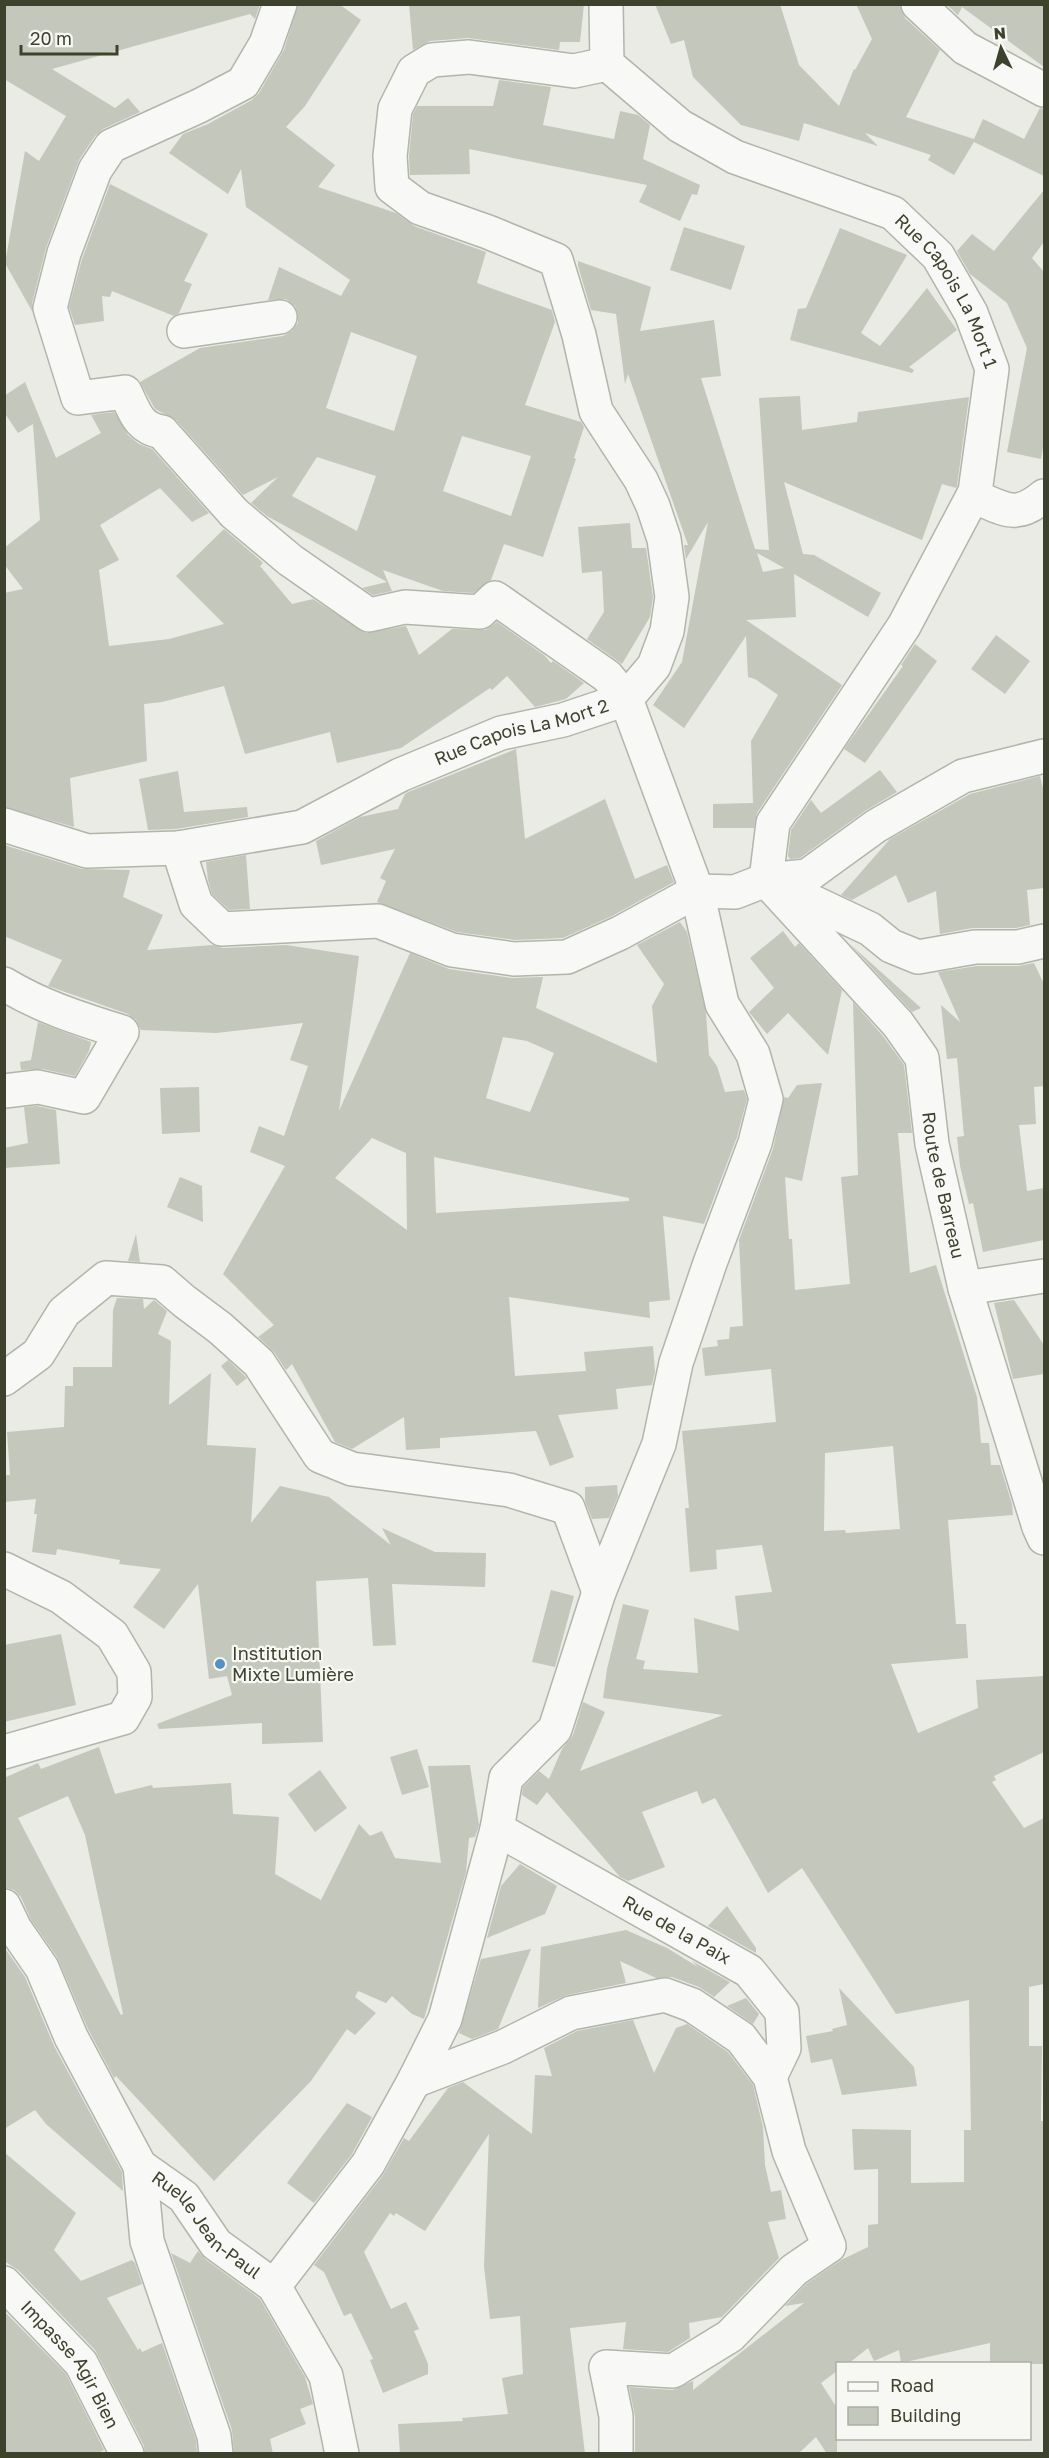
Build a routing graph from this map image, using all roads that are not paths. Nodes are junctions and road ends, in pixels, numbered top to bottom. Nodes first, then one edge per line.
1 (280, 4) edge
2 (606, 4) edge
3 (918, 4) edge
4 (608, 64) junction
5 (1044, 90) edge
6 (280, 317) dead end
7 (184, 331) dead end
8 (973, 496) junction
9 (1044, 496) edge
10 (626, 699) junction
11 (1044, 756) edge
12 (4, 825) edge
13 (178, 848) junction
14 (766, 880) junction
15 (697, 891) junction
16 (1044, 941) edge
17 (4, 984) edge
18 (4, 1091) edge
19 (1044, 1276) edge
20 (965, 1288) junction
21 (4, 1379) edge
22 (1043, 1530) edge
23 (4, 1569) edge
24 (599, 1592) junction
25 (4, 1752) edge
26 (497, 1828) junction
27 (4, 1906) edge
28 (770, 2077) junction
29 (414, 2081) junction
30 (140, 2166) junction
31 (4, 2283) edge
32 (274, 2286) junction
33 (127, 2454) edge
34 (216, 2454) edge
35 (342, 2454) edge
36 (616, 2454) edge

1 - 10 street
2 - 4 street
3 - 5 street
4 - 8 street, Rue Capois La Mort 1
4 - 10 street, Rue Capois La Mort 2
6 - 7 street
8 - 9 street
8 - 14 street, Rue Capois La Mort 1
10 - 13 street, Rue Capois La Mort 2
10 - 15 street
11 - 14 street
12 - 13 street, Rue Capois La Mort 2
13 - 15 street
14 - 15 street
14 - 16 street
14 - 20 street, Route de Barreau
15 - 24 street
17 - 18 street
19 - 20 street
20 - 22 street, Route de Barreau
21 - 24 street
23 - 25 street
24 - 26 street
26 - 28 street, Rue de la Paix
26 - 29 street
27 - 30 street, Ruelle Jean-Paul
28 - 29 street
28 - 36 street
29 - 32 street
30 - 32 street, Ruelle Jean-Paul
30 - 34 street
31 - 33 street, Impasse Agir Bien
32 - 35 street, Ruelle Jean-Paul

